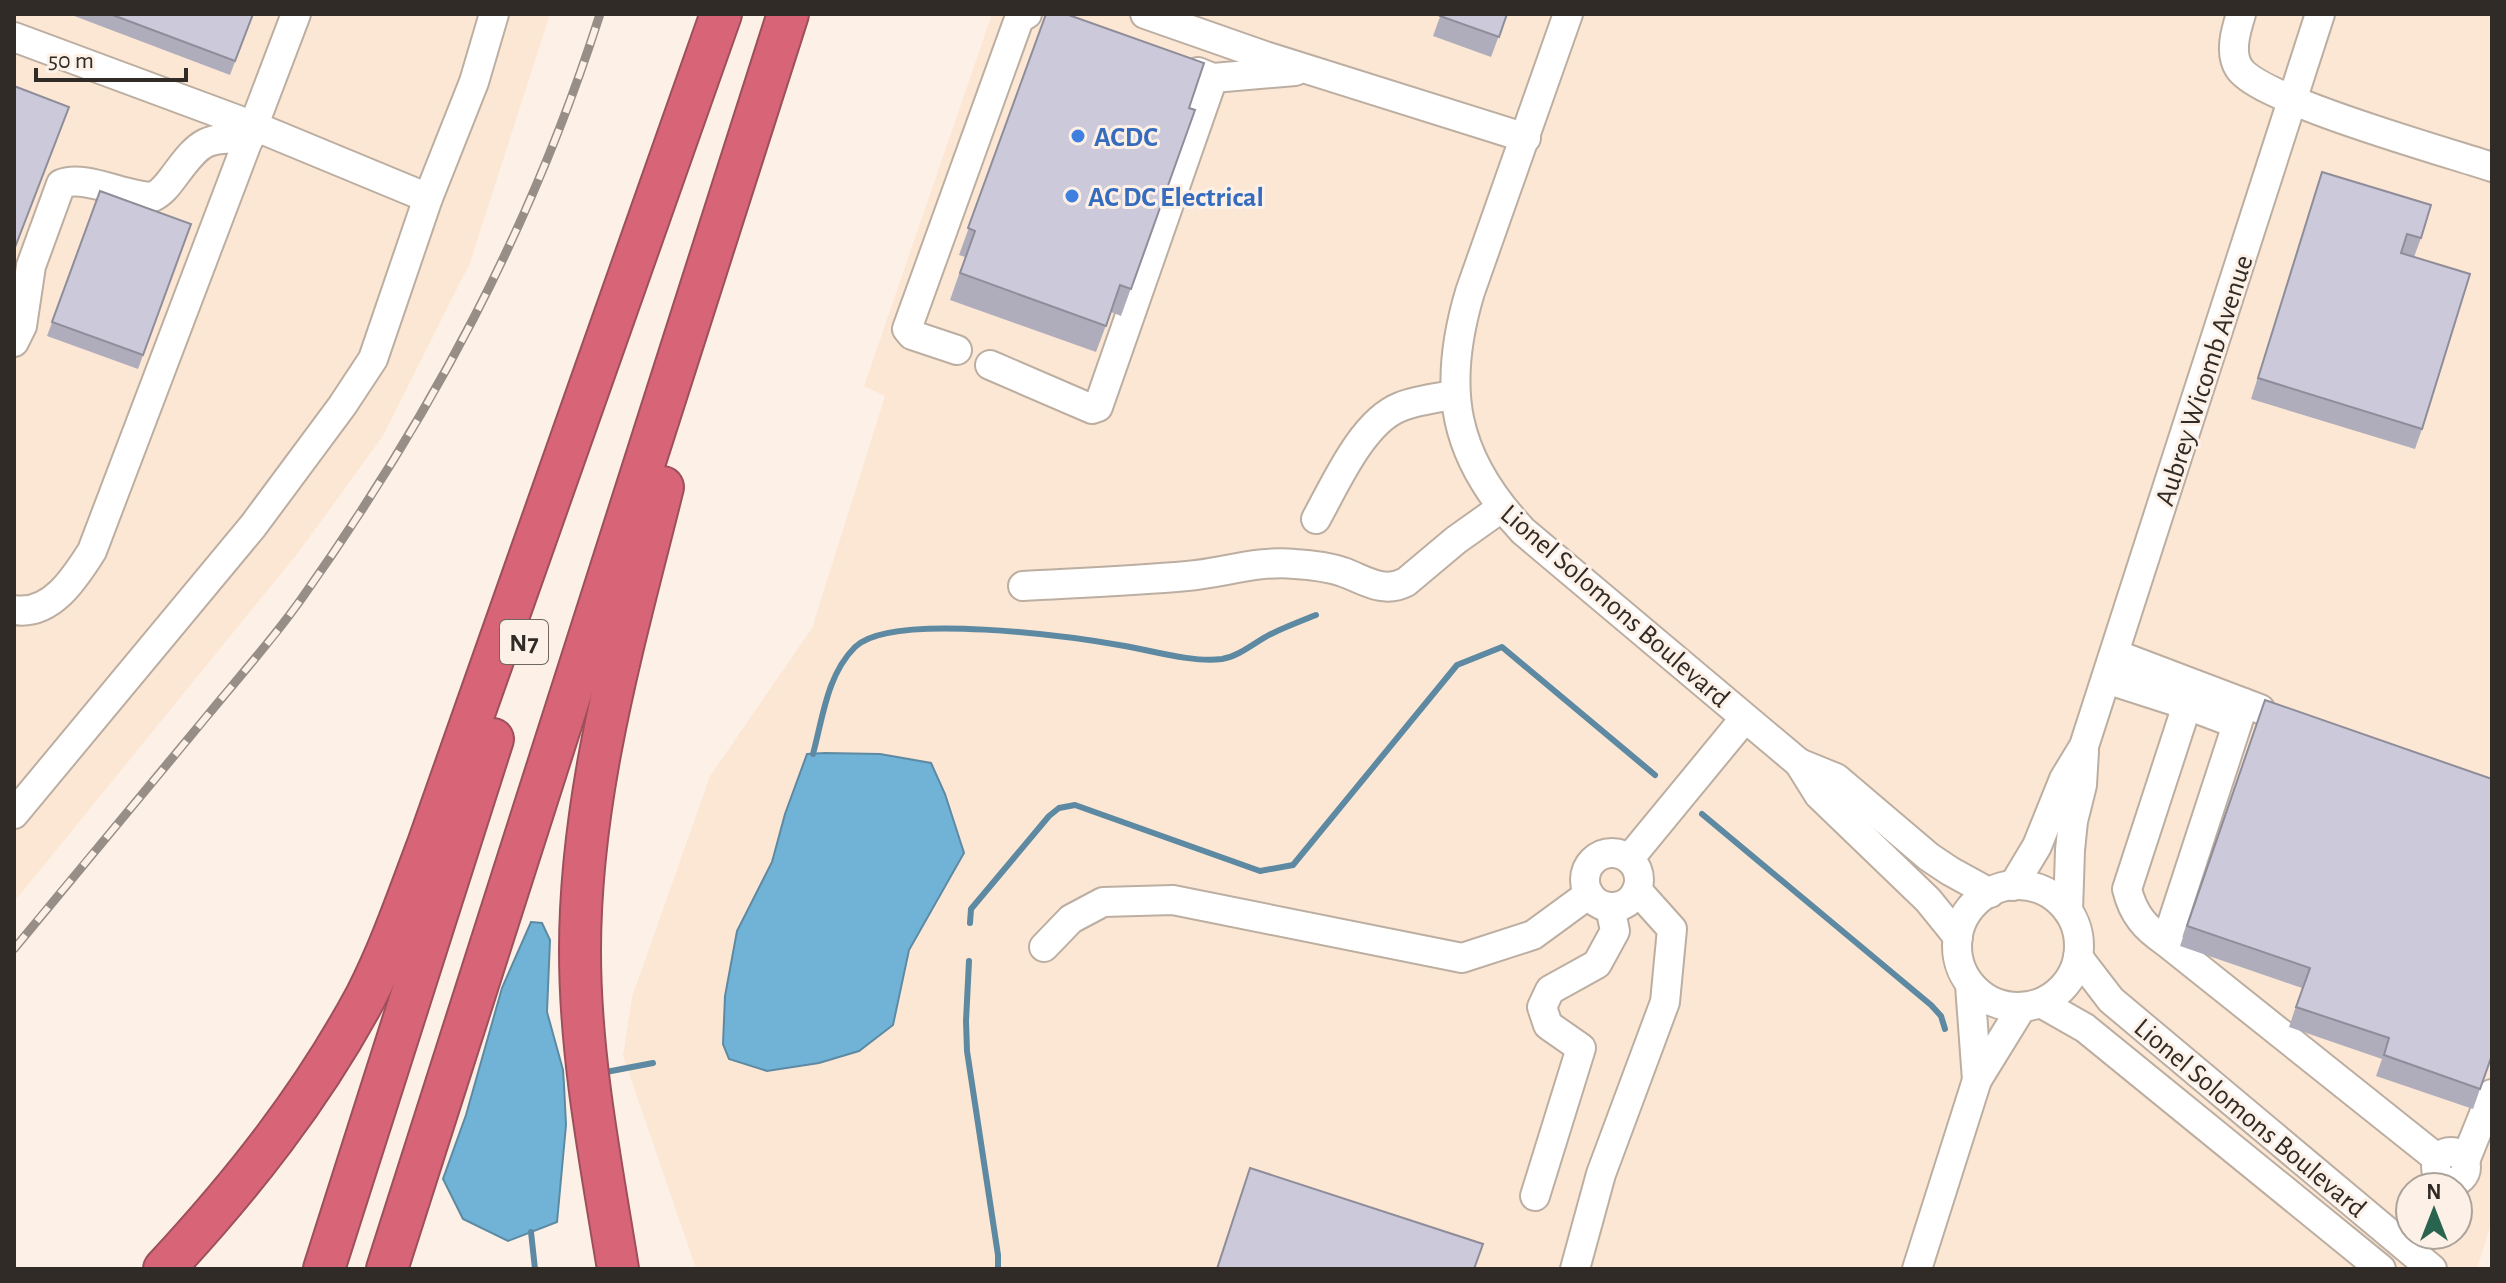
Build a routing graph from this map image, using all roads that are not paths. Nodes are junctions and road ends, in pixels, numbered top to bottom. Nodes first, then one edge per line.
1 (296, 14) edge
2 (494, 14) edge
3 (723, 14) edge
4 (788, 14) edge
5 (1145, 14) edge
6 (1568, 14) edge
7 (2241, 14) edge
8 (2320, 14) edge
9 (1036, 16) edge
10 (14, 37) edge
11 (1179, 65) edge
12 (1307, 70) junction
13 (1213, 78) junction
14 (2293, 101) junction
15 (252, 132) junction
16 (1526, 138) junction
17 (2492, 167) edge
18 (428, 198) junction
19 (729, 198) junction
20 (14, 342) edge
21 (957, 350) dead end
22 (990, 365) dead end
23 (1455, 395) junction
24 (1501, 508) junction
25 (1316, 519) dead end
26 (1023, 586) dead end
27 (14, 610) edge
28 (2111, 667) junction
29 (2187, 705) junction
30 (2241, 714) junction
31 (1745, 718) junction
32 (2288, 718) edge
33 (2084, 746) junction
34 (1799, 763) junction
35 (14, 772) edge
36 (40, 783) junction
37 (14, 814) edge
38 (1629, 859) junction
39 (1637, 890) junction
40 (2001, 890) junction
41 (1599, 901) junction
42 (2068, 911) junction
43 (1958, 937) junction
44 (2166, 942) junction
45 (1044, 947) dead end
46 (2078, 957) junction
47 (1970, 985) junction
48 (2031, 1005) junction
49 (1977, 1080) junction
50 (2492, 1094) edge
51 (1535, 1196) dead end
52 (164, 1269) edge
53 (324, 1269) edge
54 (387, 1269) edge
55 (618, 1269) edge
56 (1575, 1269) edge
57 (1917, 1269) edge
58 (2381, 1269) edge
59 (2432, 1269) edge

1 - 15 street
2 - 18 street
3 - 52 highway
3 - 53 highway, N7
4 - 19 highway, N7
5 - 12 street
6 - 16 street, Lionel Solomons Boulevard
7 - 14 street
8 - 14 street, Aubrey Wicomb Avenue
9 - 21 street
10 - 15 street
11 - 13 street
12 - 13 street
12 - 16 street
13 - 22 street
14 - 17 street
14 - 28 street, Aubrey Wicomb Avenue
15 - 18 street
15 - 20 street
15 - 27 street
16 - 23 street, Lionel Solomons Boulevard
18 - 36 street
19 - 54 highway, N7
19 - 55 highway
23 - 24 street, Lionel Solomons Boulevard
23 - 25 street
24 - 26 street
24 - 31 street, Lionel Solomons Boulevard
28 - 29 street
28 - 30 street
28 - 33 street, Aubrey Wicomb Avenue
29 - 30 street
29 - 44 street
30 - 32 street
30 - 44 street
31 - 34 street, Lionel Solomons Boulevard
31 - 38 street
33 - 40 street, Aubrey Wicomb Avenue
33 - 42 street, Aubrey Wicomb Avenue
34 - 40 street, Lionel Solomons Boulevard
34 - 43 street, Lionel Solomons Boulevard
35 - 36 street
36 - 37 street
38 - 39 street
38 - 41 street
39 - 41 street
39 - 56 street
40 - 42 street
40 - 43 street
41 - 45 street
41 - 51 street
42 - 46 street
43 - 47 street
44 - 50 street
46 - 48 street
46 - 59 street, Lionel Solomons Boulevard
47 - 48 street
47 - 49 street
48 - 49 street
48 - 58 street, Lionel Solomons Boulevard
49 - 57 street

